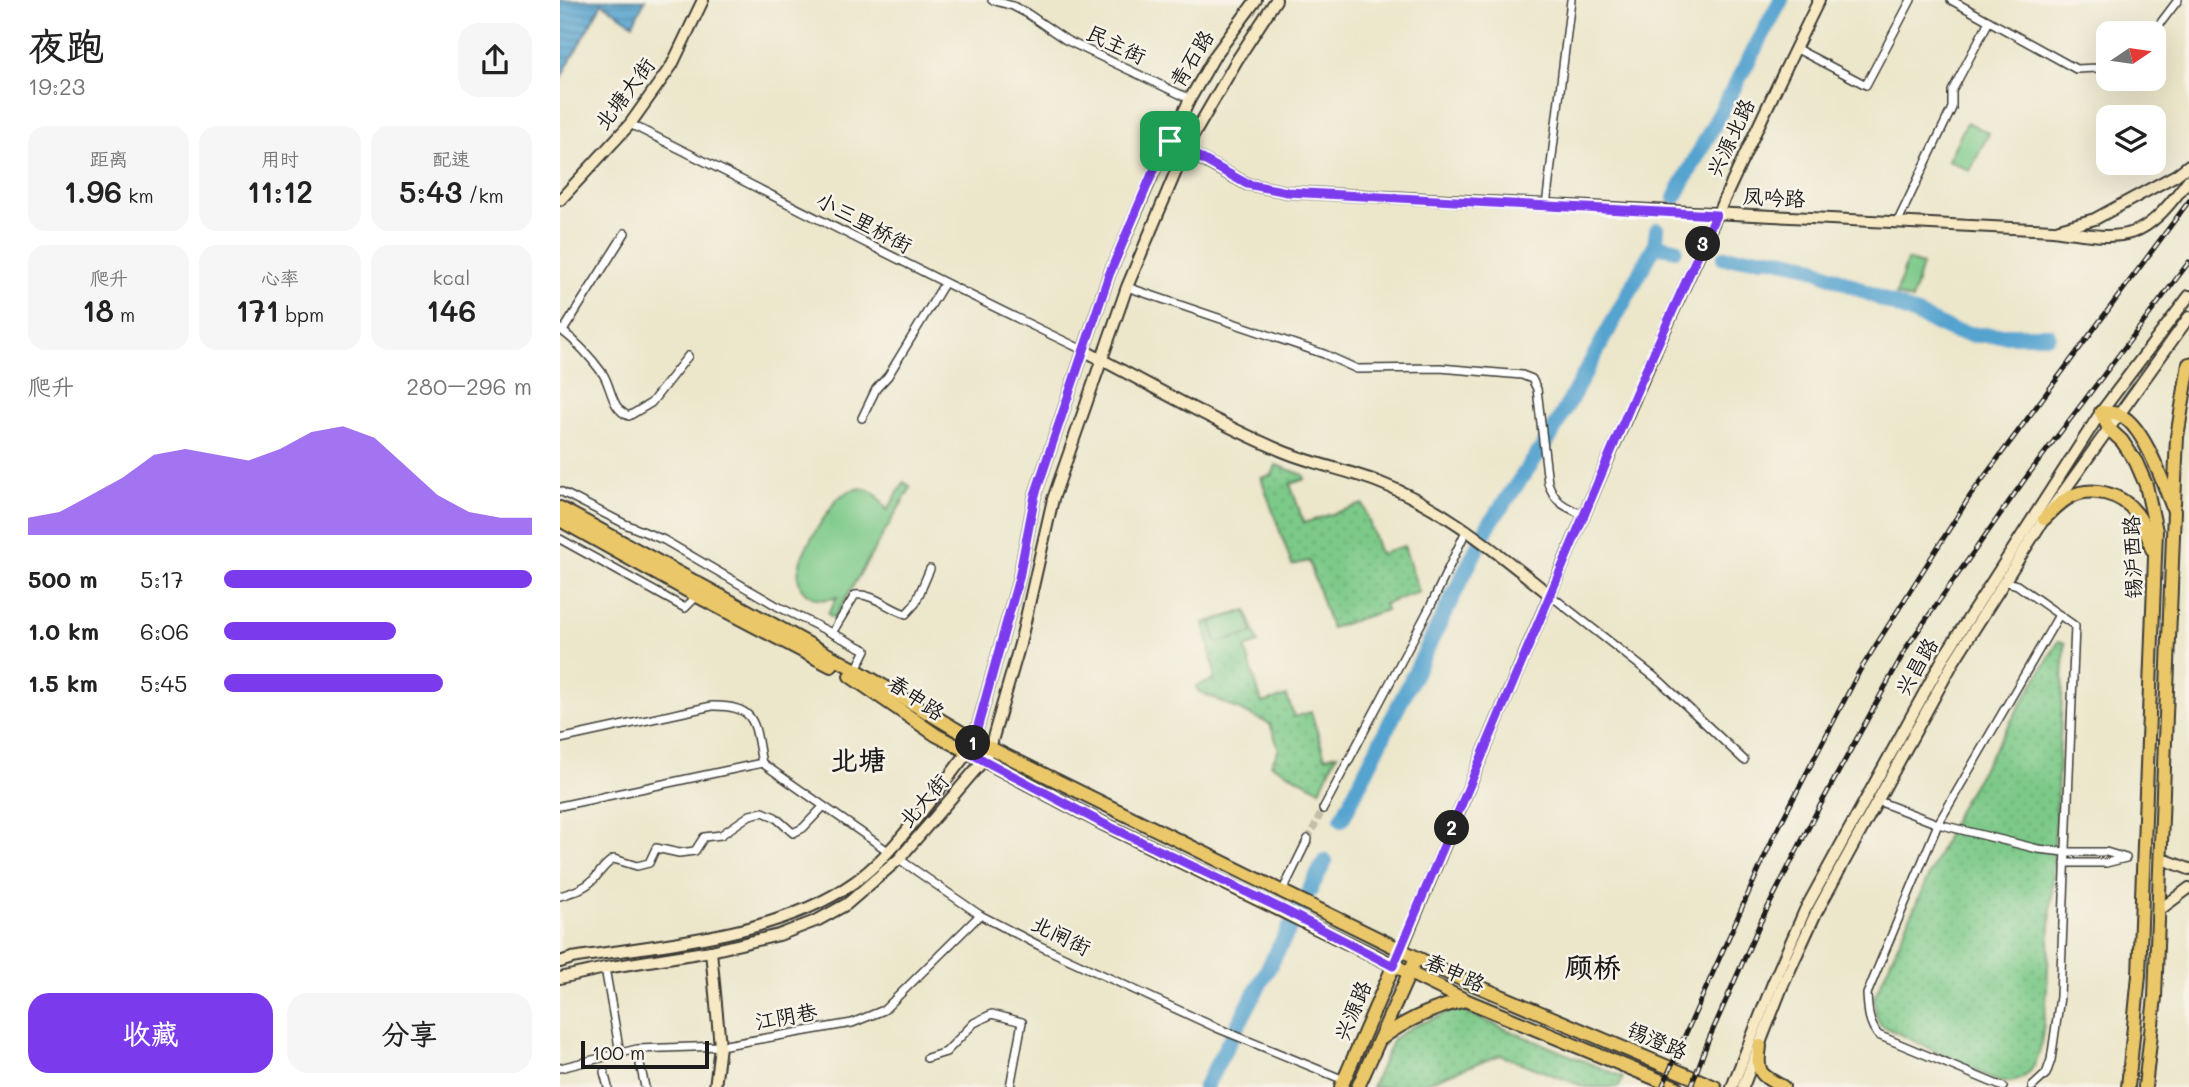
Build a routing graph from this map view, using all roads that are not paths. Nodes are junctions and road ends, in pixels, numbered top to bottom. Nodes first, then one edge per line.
1 (704, 0) edge
2 (992, 0) edge
3 (1256, 0) edge
4 (1276, 0) edge
5 (1571, 0) edge
6 (1819, 0) edge
7 (1911, 0) edge
8 (1951, 0) edge
9 (2178, 0) edge
10 (1989, 21) junction
11 (2161, 21) edge
12 (1795, 48) junction
13 (2096, 68) edge
14 (1190, 99) junction
15 (630, 124) junction
16 (1170, 141) junction
17 (1185, 150) junction
18 (2189, 165) edge
19 (2189, 179) edge
20 (560, 200) edge
21 (1546, 206) junction
22 (1716, 215) junction
23 (1897, 223) junction
24 (2053, 230) junction
25 (625, 233) dead end
26 (944, 284) junction
27 (1126, 287) junction
28 (2189, 296) edge
29 (2189, 317) edge
30 (562, 330) edge
31 (1083, 350) junction
32 (688, 356) dead end
33 (1100, 359) junction
34 (2189, 364) edge
35 (2101, 412) junction
36 (2119, 414) junction
37 (862, 418) dead end
38 (2109, 429) junction
39 (560, 491) edge
40 (560, 508) edge
41 (2174, 511) junction
42 (1584, 515) junction
43 (2044, 519) junction
44 (560, 520) edge
45 (1470, 531) junction
46 (601, 536) junction
47 (560, 539) edge
48 (2156, 563) junction
49 (930, 569) dead end
50 (2004, 581) junction
51 (700, 591) junction
52 (1550, 595) junction
53 (2059, 615) junction
54 (832, 633) junction
55 (856, 670) junction
56 (2151, 689) junction
57 (2166, 690) junction
58 (560, 739) edge
59 (971, 746) junction
60 (990, 748) junction
61 (1744, 760) dead end
62 (983, 761) junction
63 (762, 763) junction
64 (1878, 801) junction
65 (560, 806) edge
66 (823, 807) junction
67 (1323, 809) tunnel mouth
68 (1938, 824) junction
69 (1308, 839) tunnel mouth
70 (888, 851) junction
71 (2065, 852) junction
72 (2126, 858) junction
73 (2160, 858) junction
74 (899, 859) junction
75 (2144, 859) junction
76 (2065, 863) junction
77 (2189, 869) edge
78 (2189, 888) edge
79 (1282, 892) junction
80 (560, 896) edge
81 (2158, 911) junction
82 (980, 915) junction
83 (1401, 950) junction
84 (711, 951) junction
85 (1416, 958) junction
86 (560, 962) edge
87 (1393, 966) junction
88 (605, 968) junction
89 (1410, 974) junction
90 (560, 978) edge
91 (1465, 1000) junction
92 (1583, 1031) joint
93 (1379, 1041) junction
94 (720, 1046) junction
95 (1760, 1046) junction
96 (620, 1053) junction
97 (927, 1058) dead end
98 (640, 1064) dead end
99 (560, 1068) edge
100 (604, 1072) dead end
101 (1342, 1083) edge
102 (1739, 1084) edge
103 (608, 1087) edge
104 (645, 1087) edge
105 (715, 1087) edge
106 (1010, 1087) edge
107 (1358, 1087) edge
108 (1676, 1087) edge
109 (1715, 1087) edge
110 (1783, 1087) edge
111 (2003, 1087) edge
112 (2032, 1087) edge
113 (2128, 1087) edge
114 (2145, 1087) edge

1 - 15 main road, 北塘大街
2 - 14 street, 民主街
3 - 14 main road, 青石路
4 - 17 main road, 北大街
5 - 21 street
6 - 12 main road, 兴源北路
7 - 12 street
8 - 10 street
9 - 11 street
10 - 13 street
10 - 23 street
12 - 22 main road, 兴源北路
14 - 16 main road, 青石路
15 - 20 main road, 北塘大街
15 - 26 street, 小三里桥街
16 - 17 main road, 凤吟路
16 - 31 main road, 青石路
17 - 21 main road, 凤吟路
17 - 27 main road, 北大街
18 - 24 main road
19 - 24 main road
21 - 22 main road, 凤吟路
22 - 23 main road, 凤吟路
22 - 42 main road, 兴源北路
23 - 24 main road, 凤吟路
25 - 30 street
26 - 31 street, 小三里桥街
26 - 37 street
27 - 33 main road, 北大街
27 - 42 street
28 - 35 main road, 兴昌路
29 - 36 main road, 兴昌路
30 - 32 street
31 - 33 main road
31 - 59 main road, 青石路
33 - 45 main road
33 - 60 main road, 北大街
34 - 41 main road
35 - 36 main road
35 - 38 main road, 锡沪西路
35 - 102 main road, 兴昌路
36 - 38 main road, 兴昌路
36 - 41 main road, 锡沪西路
38 - 43 main road, 兴昌路
38 - 48 main road, 锡沪西路
39 - 54 street
40 - 46 main road
41 - 57 main road, 锡沪西路
42 - 52 main road, 兴源北路
43 - 48 main road
43 - 50 main road, 兴昌路
44 - 46 main road
45 - 52 main road
45 - 67 street
46 - 51 main road, 春申路
47 - 51 street
48 - 56 main road, 锡沪西路
49 - 54 street
50 - 53 street
50 - 64 main road, 兴昌路
51 - 55 main road, 春申路
51 - 59 main road, 春申路
52 - 61 street
52 - 83 main road, 兴源北路
53 - 68 street
53 - 71 street
54 - 55 street
55 - 59 main road, 春申路
56 - 57 main road
56 - 75 main road, 锡沪西路
57 - 73 main road, 锡沪西路
58 - 63 street
59 - 60 main road, 春申路
59 - 62 main road, 春申路
59 - 70 main road, 北大街
60 - 62 main road, 北大街
60 - 79 main road, 春申路
62 - 74 main road, 北大街
62 - 87 main road, 春申路
63 - 65 street
63 - 66 street
64 - 68 street
64 - 95 main road, 兴昌路
66 - 70 street
66 - 80 street
68 - 71 street
68 - 111 street
69 - 79 street
70 - 86 main road, 北大街
71 - 72 street
71 - 76 street
72 - 75 street
72 - 76 street
73 - 77 main road
73 - 81 main road, 锡沪西路
74 - 82 street, 北闸街
74 - 84 main road, 北大街
75 - 113 main road, 锡沪西路
76 - 112 street
78 - 81 main road
79 - 83 main road, 春申路
81 - 114 main road, 锡沪西路
82 - 94 street, 江阴巷
82 - 101 street, 北闸街
83 - 85 main road, 春申路
83 - 87 main road, 兴源路
84 - 88 main road, 北大街
84 - 94 main road
85 - 89 main road, 兴源路
85 - 92 main road, 春申路
87 - 89 main road, 春申路
87 - 101 main road, 兴源路
88 - 90 main road, 北大街
88 - 96 street
89 - 91 main road, 春申路
89 - 93 main road, 兴源路
91 - 93 main road
91 - 108 main road, 春申路
92 - 109 main road, 锡澄路
93 - 107 main road, 兴源路
94 - 96 street, 江阴巷
94 - 105 main road
95 - 102 main road, 兴昌路
95 - 110 main road
96 - 99 street, 江阴巷
97 - 106 street
98 - 104 street
100 - 103 street

